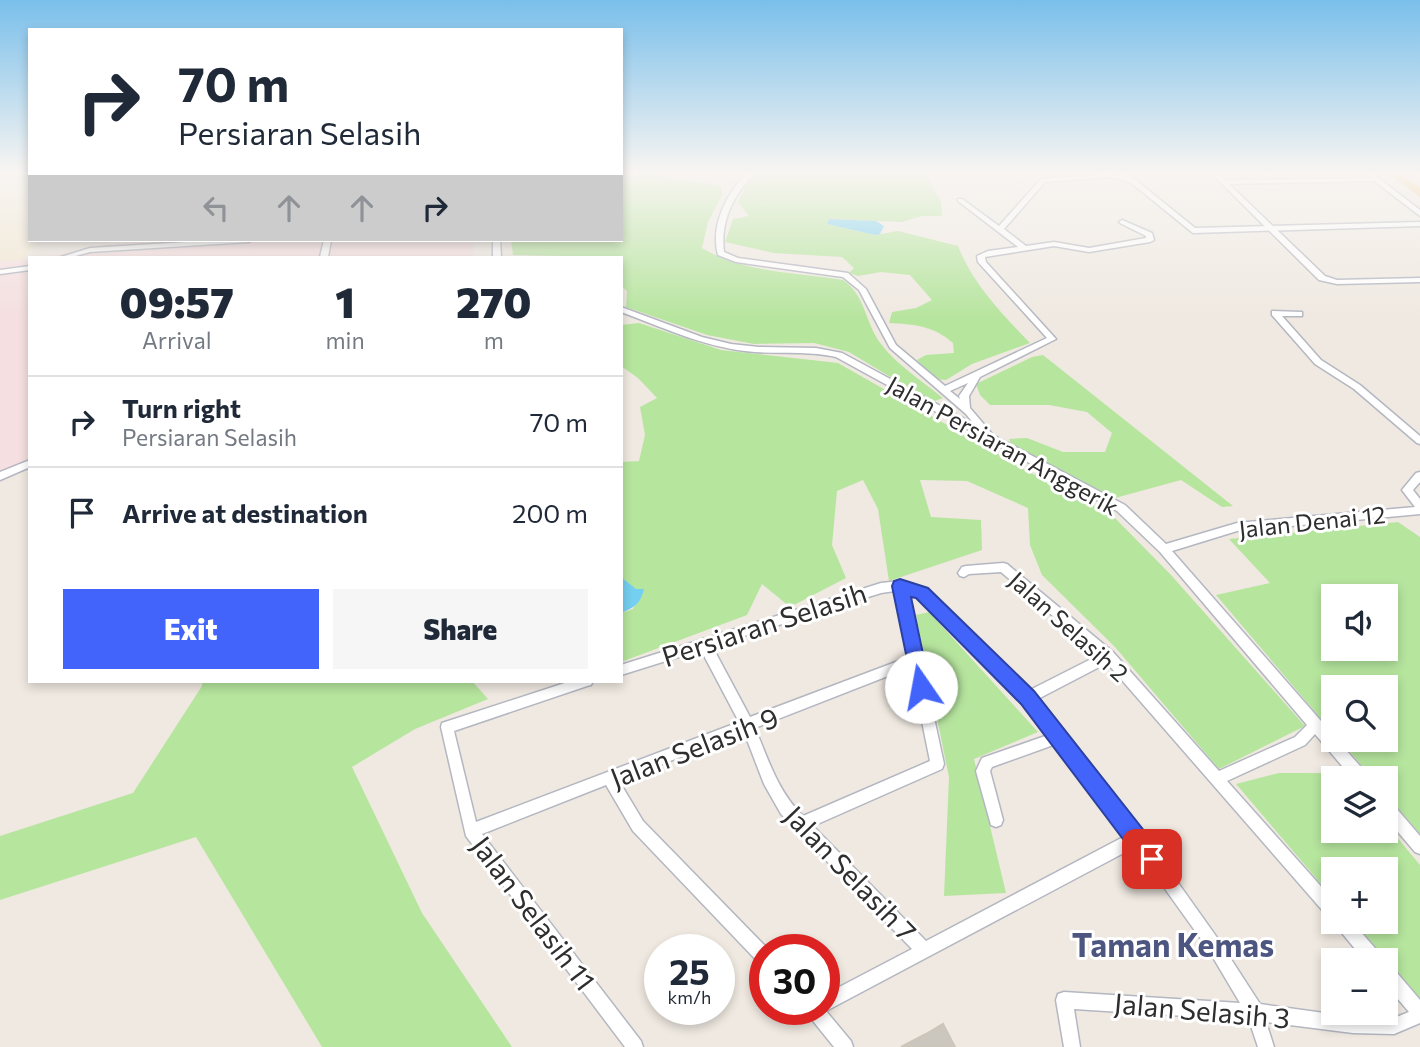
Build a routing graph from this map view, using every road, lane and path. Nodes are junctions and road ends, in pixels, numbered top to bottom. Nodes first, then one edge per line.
1 (724, 222) edge
2 (990, 222) edge
3 (1006, 222) edge
4 (1122, 222) dead end
5 (1182, 222) edge
6 (1265, 222) edge
7 (1420, 224) edge
8 (1271, 228) junction
9 (1000, 229) junction
10 (217, 242) edge
11 (1024, 248) junction
12 (69, 256) edge
13 (28, 268) edge
14 (0, 272) edge
15 (1420, 279) edge
16 (623, 310) edge
17 (1299, 314) dead end
18 (979, 373) junction
19 (943, 391) junction
20 (965, 408) junction
21 (1420, 441) edge
22 (994, 442) junction
23 (28, 464) edge
24 (0, 476) edge
25 (1420, 476) edge
26 (1420, 508) edge
27 (1164, 549) junction
28 (964, 573) dead end
29 (900, 586) junction
30 (704, 643) junction
31 (1109, 656) junction
32 (915, 660) junction
33 (623, 669) edge
34 (581, 683) edge
35 (1027, 698) junction
36 (1316, 725) junction
37 (748, 726) junction
38 (1060, 737) junction
39 (1351, 766) edge
40 (610, 779) junction
41 (1217, 779) junction
42 (996, 820) dead end
43 (1398, 821) edge
44 (801, 824) junction
45 (471, 831) junction
46 (1137, 838) junction
47 (1420, 847) edge
48 (1321, 898) edge
49 (1352, 934) edge
50 (749, 940) edge
51 (1364, 948) edge
52 (925, 951) junction
53 (1398, 987) edge
54 (840, 996) edge
55 (1255, 1012) junction
56 (1420, 1014) edge
57 (827, 1025) edge
58 (635, 1047) edge
59 (845, 1047) edge
60 (1072, 1047) edge
61 (1266, 1047) edge

1 - 19 street
2 - 9 street
3 - 9 street
4 - 11 street
5 - 8 street
6 - 8 street
7 - 8 street
8 - 15 street
9 - 11 street
10 - 12 street
11 - 18 street
13 - 14 street
16 - 22 street, Jalan Persiaran Anggerik
17 - 21 street
18 - 19 street
18 - 20 street
19 - 20 street
20 - 22 street
22 - 27 street, Jalan Persiaran Anggerik
23 - 24 street
25 - 26 street
26 - 27 street, Jalan Denai 12
27 - 36 street, Jalan Persiaran Anggerik
28 - 31 street, Jalan Selasih 2
29 - 30 street, Persiaran Selasih
29 - 32 street
29 - 35 street, Persiaran Selasih
30 - 33 street, Persiaran Selasih
30 - 37 street, Jalan Selasih 7
31 - 35 street
31 - 41 street, Jalan Selasih 2
32 - 37 street, Jalan Selasih 9
32 - 44 street
34 - 45 street, Jalan Selasih 11
35 - 38 street, Persiaran Selasih
36 - 39 street, Jalan Persiaran Anggerik
36 - 41 street
37 - 40 street, Jalan Selasih 9
37 - 44 street, Jalan Selasih 7
38 - 42 street
38 - 46 street, Persiaran Selasih
40 - 45 street, Jalan Selasih 9
40 - 50 street
41 - 48 street, Jalan Selasih 2
43 - 47 street
44 - 52 street, Jalan Selasih 7
45 - 58 street, Jalan Selasih 11
46 - 52 street
46 - 55 street, Persiaran Selasih
49 - 51 street
52 - 54 street
53 - 56 street
55 - 56 street, Jalan Selasih 3
55 - 60 street, Jalan Selasih 3
55 - 61 street, Persiaran Selasih
57 - 59 street

